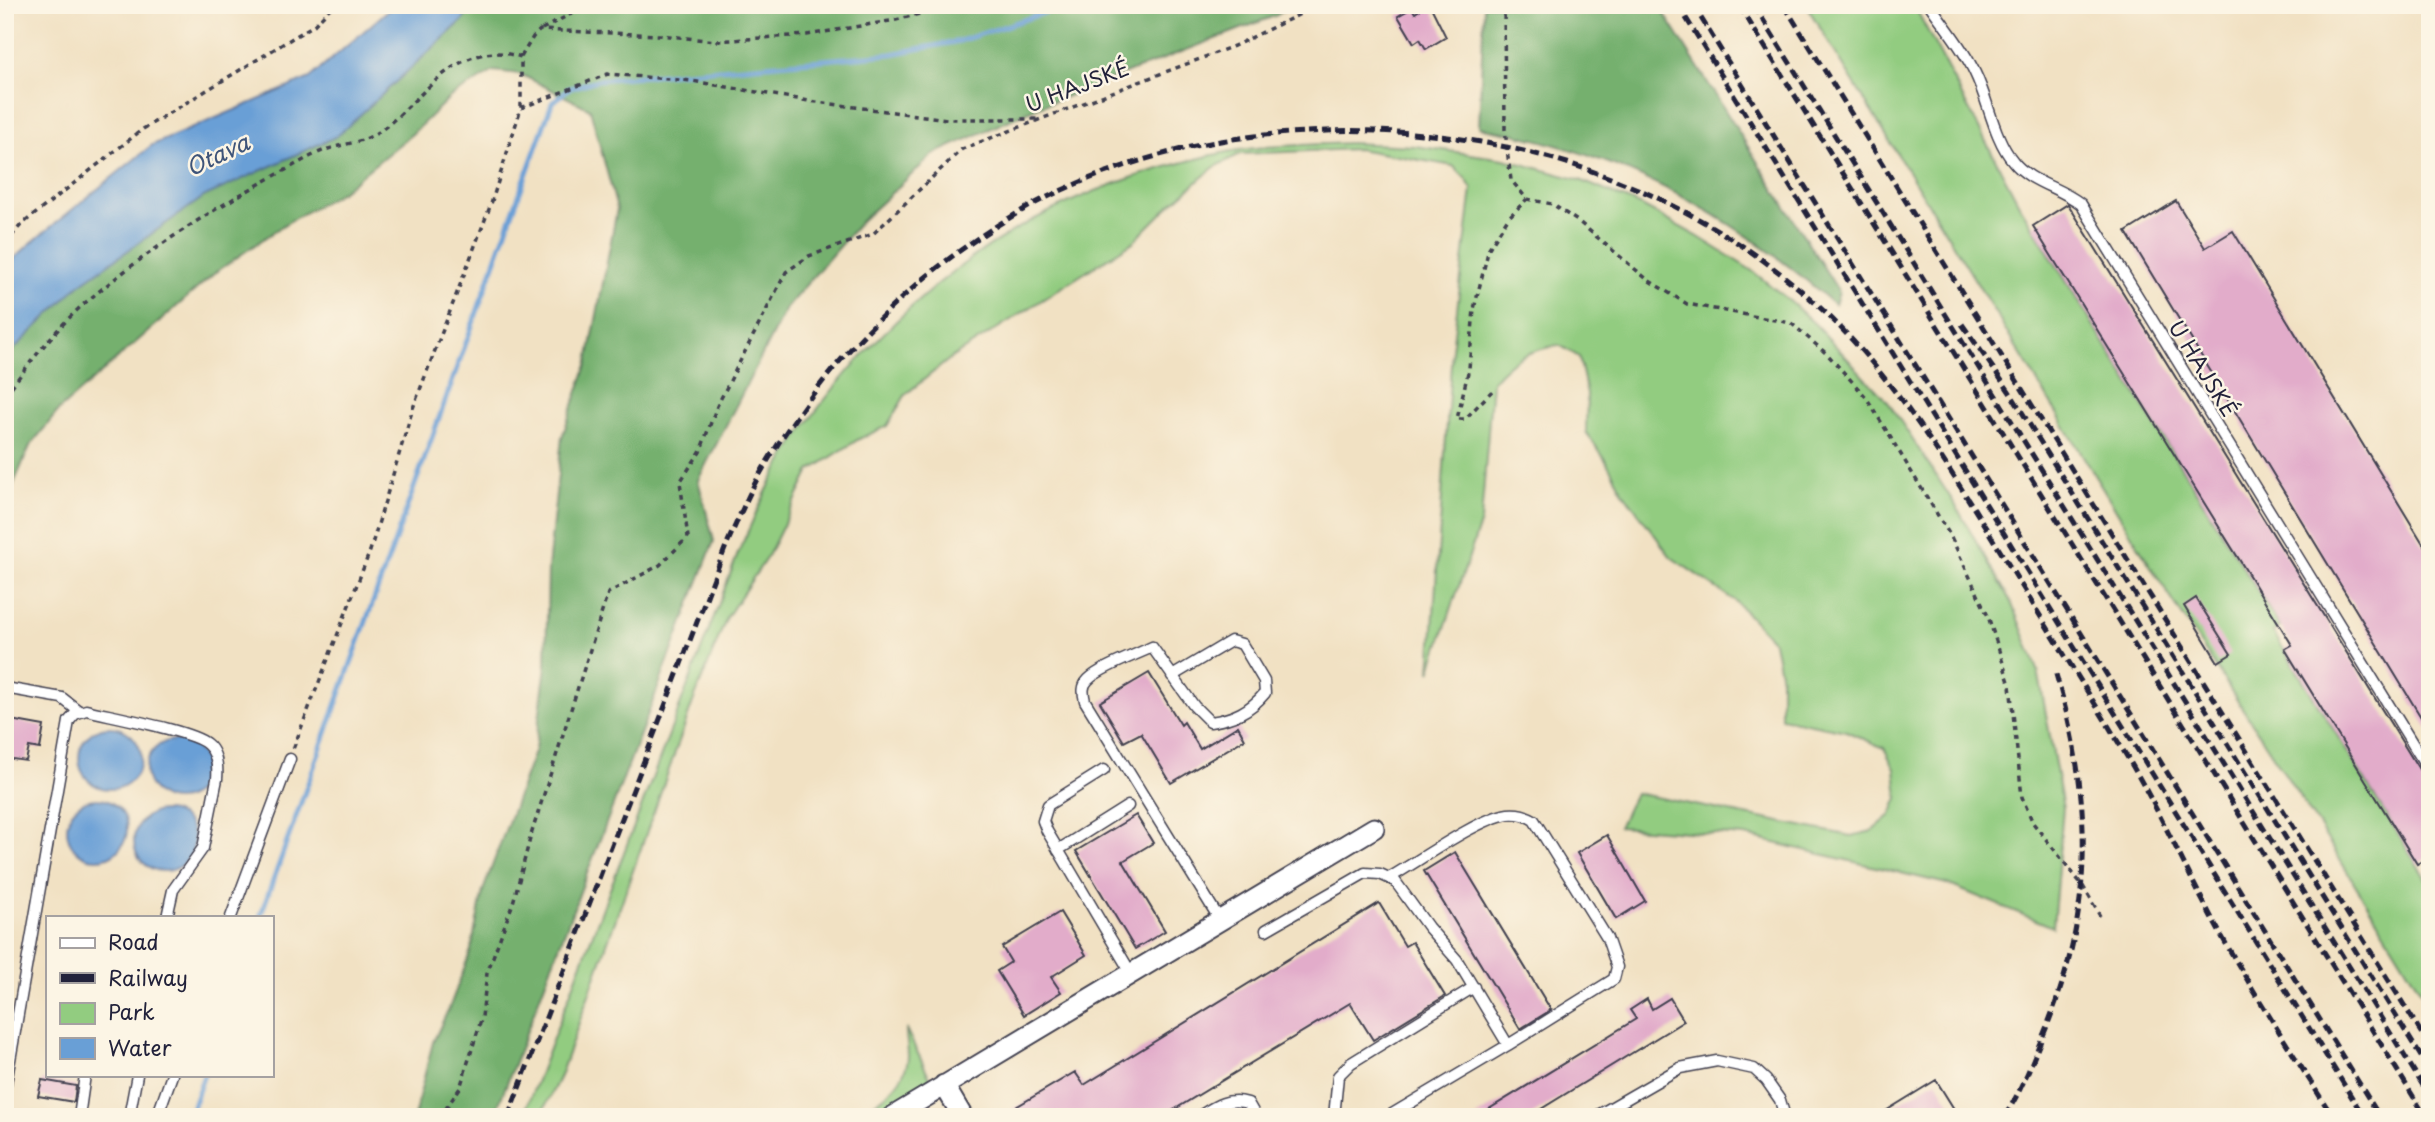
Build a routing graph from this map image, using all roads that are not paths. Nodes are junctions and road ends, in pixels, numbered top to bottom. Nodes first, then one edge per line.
1 (1930, 5) edge
2 (1172, 676) junction
3 (5, 688) edge
4 (80, 712) junction
5 (290, 759) road end
6 (1104, 770) dead end
7 (2430, 772) edge
8 (1128, 806) dead end
9 (1374, 828) dead end
10 (1058, 850) junction
11 (1389, 878) junction
12 (167, 916) edge
13 (231, 916) edge
14 (1220, 920) junction
15 (1266, 930) dead end
16 (1132, 973) junction
17 (1474, 987) junction
18 (1508, 1045) junction
19 (85, 1076) edge
20 (137, 1076) edge
21 (172, 1076) edge
22 (944, 1085) junction
23 (5, 1088) edge
24 (79, 1117) edge
25 (129, 1117) edge
26 (157, 1117) edge
27 (892, 1117) edge
28 (963, 1117) edge
29 (1198, 1117) edge
30 (1256, 1117) edge
31 (1334, 1117) edge
32 (1387, 1117) edge
33 (1595, 1117) edge
34 (1785, 1117) edge

1 - 7 lane, U HAJSKÉ
2 - 2 lane
2 - 14 lane
3 - 4 lane
4 - 12 lane
4 - 23 lane
5 - 13 lane
6 - 10 lane
8 - 10 lane
9 - 14 street
10 - 16 lane
11 - 15 lane
11 - 17 lane
11 - 18 lane
14 - 16 street
16 - 22 street
17 - 18 lane
17 - 31 lane
18 - 32 lane
19 - 24 lane
20 - 25 lane
21 - 26 lane
22 - 27 street
22 - 28 street
29 - 30 lane
33 - 34 lane

